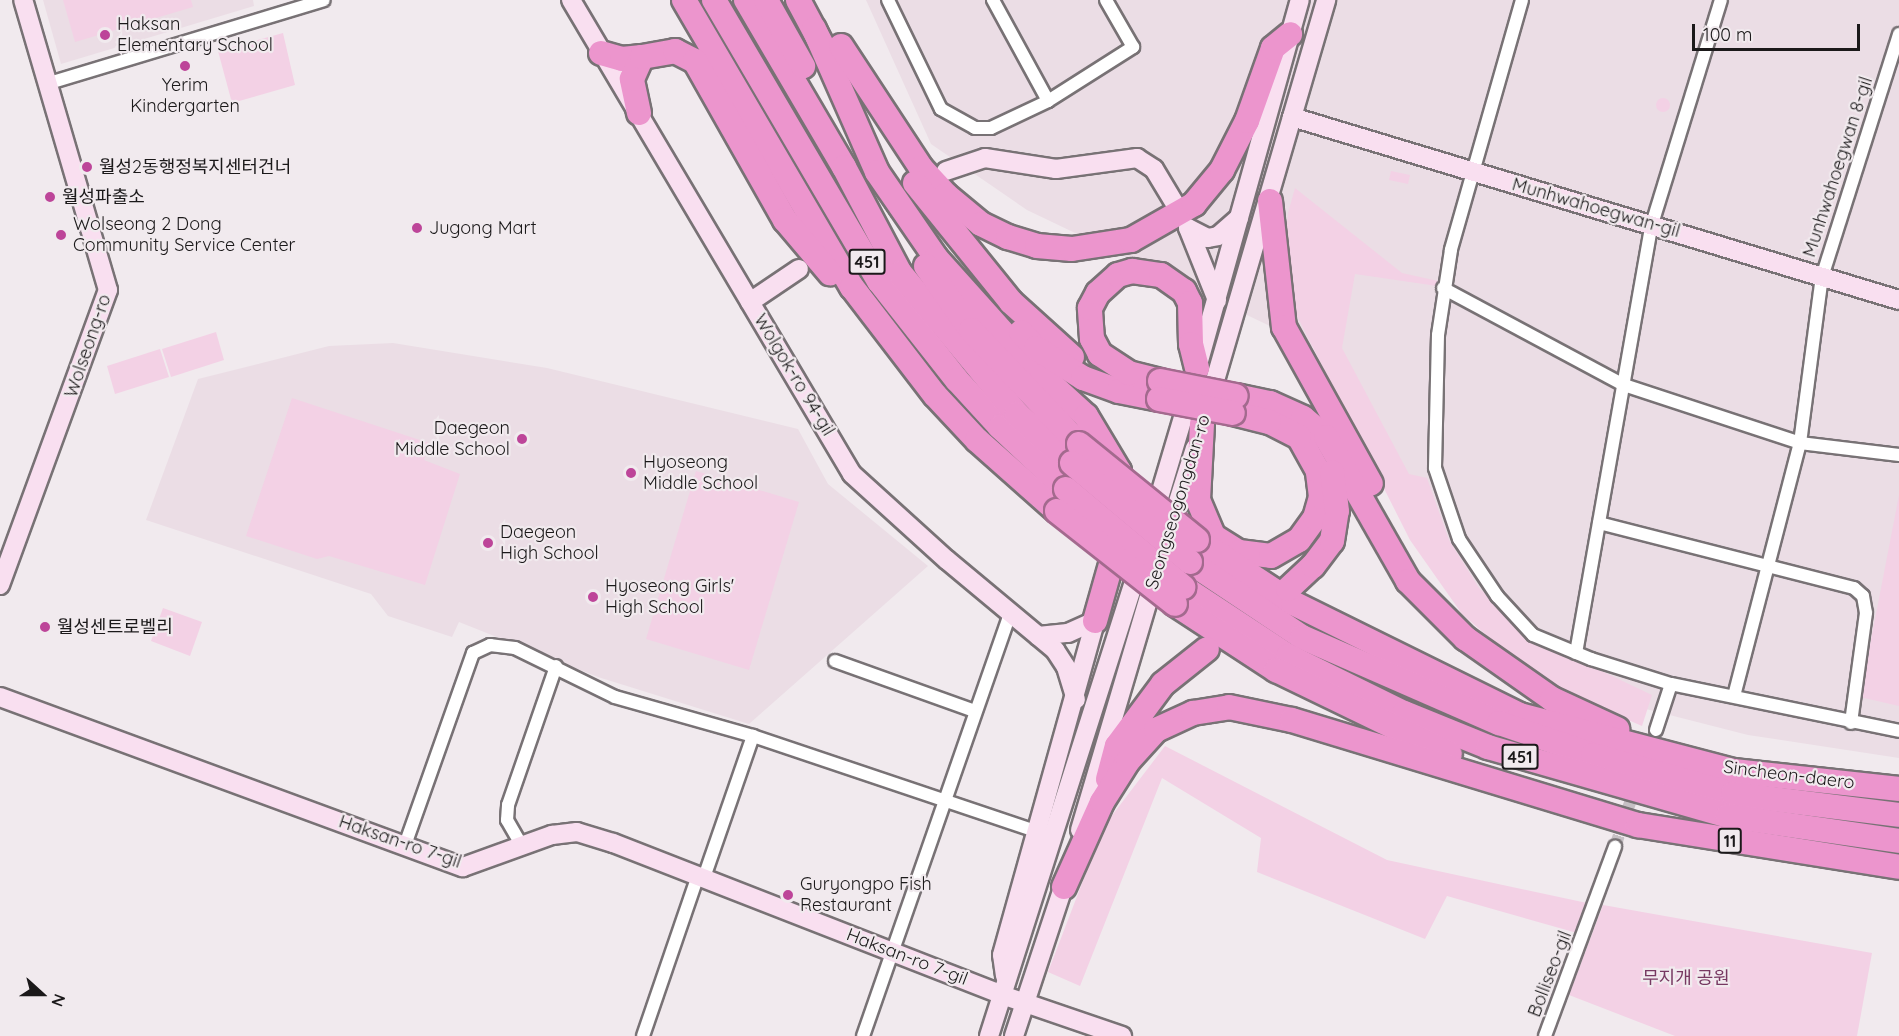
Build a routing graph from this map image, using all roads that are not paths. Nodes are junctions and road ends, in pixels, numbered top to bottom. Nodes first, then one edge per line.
1 (23, 0) edge
2 (324, 0) edge
3 (571, 0) edge
4 (684, 0) edge
5 (714, 0) edge
6 (746, 0) edge
7 (766, 0) edge
8 (798, 0) edge
9 (816, 0) edge
10 (888, 0) edge
11 (993, 0) edge
12 (1106, 0) edge
13 (1300, 0) edge
14 (1326, 0) edge
15 (1522, 0) edge
16 (1721, 0) edge
17 (814, 29) junction
18 (1290, 34) junction
19 (1899, 34) edge
20 (841, 46) junction
21 (602, 53) junction
22 (642, 57) junction
23 (46, 84) junction
24 (1048, 101) junction
25 (639, 113) junction
26 (1292, 117) junction
27 (946, 171) tunnel mouth
28 (1472, 173) junction
29 (1270, 201) junction
30 (1175, 204) dead end
31 (1242, 215) junction
32 (1652, 224) junction
33 (799, 269) dead end
34 (1822, 277) junction
35 (1443, 288) junction
36 (1217, 300) junction
37 (1899, 300) edge
38 (750, 302) junction
39 (1197, 368) junction
40 (1624, 385) junction
41 (1159, 389) junction
42 (935, 395) junction
43 (1234, 404) junction
44 (1202, 424) junction
45 (1800, 442) junction
46 (1076, 453) junction
47 (1899, 455) edge
48 (1599, 523) junction
49 (1194, 551) junction
50 (1767, 568) junction
51 (0, 585) edge
52 (1288, 589) dead end
53 (1179, 596) junction
54 (1010, 614) junction
55 (1442, 615) junction
56 (1095, 621) junction
57 (1038, 636) junction
58 (1207, 649) dead end
59 (1576, 653) junction
60 (835, 662) dead end
61 (556, 666) junction
62 (1671, 684) junction
63 (1734, 696) junction
64 (0, 697) edge
65 (1076, 699) junction
66 (975, 711) junction
67 (1851, 723) junction
68 (1656, 730) dead end
69 (1899, 731) edge
70 (753, 736) junction
71 (1679, 757) junction
72 (1899, 789) edge
73 (944, 800) junction
74 (1102, 802) junction
75 (1576, 807) junction
76 (1895, 814) edge
77 (1038, 831) junction
78 (1894, 840) edge
79 (405, 845) junction
80 (522, 846) junction
81 (1615, 847) tunnel mouth
82 (1892, 867) edge
83 (700, 879) junction
84 (1064, 887) junction
85 (892, 950) junction
86 (1004, 989) junction
87 (1025, 1003) junction
88 (643, 1036) edge
89 (862, 1036) edge
90 (988, 1036) edge
91 (1014, 1036) edge
92 (1122, 1036) edge
93 (1545, 1036) edge

1 - 23 street, Wolseong-ro
2 - 23 street
3 - 21 street, Wolgok-ro 94-gil
4 - 42 highway
5 - 53 highway, 451, bridge
6 - 46 highway, 451
7 - 46 highway
8 - 17 highway
9 - 20 highway
10 - 24 street
11 - 24 street
12 - 24 street
13 - 18 street, Seongseogongdan-ro
14 - 26 street, Seongseogongdan-ro
15 - 28 street
16 - 32 street
17 - 41 highway
17 - 56 highway
18 - 20 highway
18 - 31 street, Seongseogongdan-ro
19 - 34 street, Munhwahoegwan 8-gil
20 - 41 highway
21 - 22 highway
21 - 25 street, Wolgok-ro 94-gil
22 - 25 highway
22 - 42 highway
23 - 51 street, Wolseong-ro
25 - 38 street, Wolgok-ro 94-gil
26 - 28 street, Munhwahoegwan-gil
26 - 29 street, Seongseogongdan-ro
27 - 30 street
28 - 32 street, Munhwahoegwan-gil
28 - 35 street
29 - 44 street, Seongseogongdan-ro
29 - 55 highway
31 - 36 street, Seongseogongdan-ro
31 - 36 street
32 - 34 street, Munhwahoegwan-gil
32 - 40 street
33 - 38 street
34 - 37 street, Munhwahoegwan-gil
34 - 45 street, Munhwahoegwan 8-gil
35 - 40 street
35 - 59 street
36 - 39 street, Seongseogongdan-ro
38 - 54 street, Wolgok-ro 94-gil
39 - 41 highway
39 - 86 street, Seongseogongdan-ro
40 - 45 street
40 - 48 street
41 - 43 highway
42 - 53 highway, bridge
43 - 44 highway
43 - 52 highway
43 - 55 highway
44 - 84 street, Seongseogongdan-ro
45 - 47 street
45 - 50 street, Munhwahoegwan 8-gil
46 - 49 highway, 451, bridge
48 - 50 street
48 - 59 street
49 - 71 highway
49 - 76 highway, 451
50 - 63 street, Munhwahoegwan 8-gil
50 - 67 street
53 - 75 highway
53 - 78 highway, 451
54 - 57 street, Wolgok-ro 94-gil
54 - 66 street
55 - 71 highway
56 - 57 street
56 - 65 street
57 - 65 street, Wolgok-ro 94-gil
58 - 74 highway
59 - 62 street
60 - 66 street
61 - 70 street
61 - 79 street
61 - 80 street
62 - 63 street
62 - 68 street
63 - 67 street
64 - 79 street, Haksan-ro 7-gil
65 - 77 street
66 - 73 street
67 - 69 street
70 - 73 street
70 - 83 street
71 - 72 highway, Sincheon-daero
73 - 77 street
73 - 85 street
74 - 75 highway
74 - 84 highway
75 - 82 highway, 11
77 - 86 street
79 - 80 street, Haksan-ro 7-gil
80 - 83 street, Haksan-ro 7-gil
81 - 93 street, Bolliseo-gil
83 - 85 street, Haksan-ro 7-gil
83 - 88 street
84 - 87 street, Seongseogongdan-ro
85 - 86 street, Haksan-ro 7-gil
85 - 89 street
86 - 87 street, Haksan-ro 7-gil
86 - 90 street, Seongseogongdan-ro
87 - 91 street, Seongseogongdan-ro
87 - 92 street, Haksan-ro 7-gil

